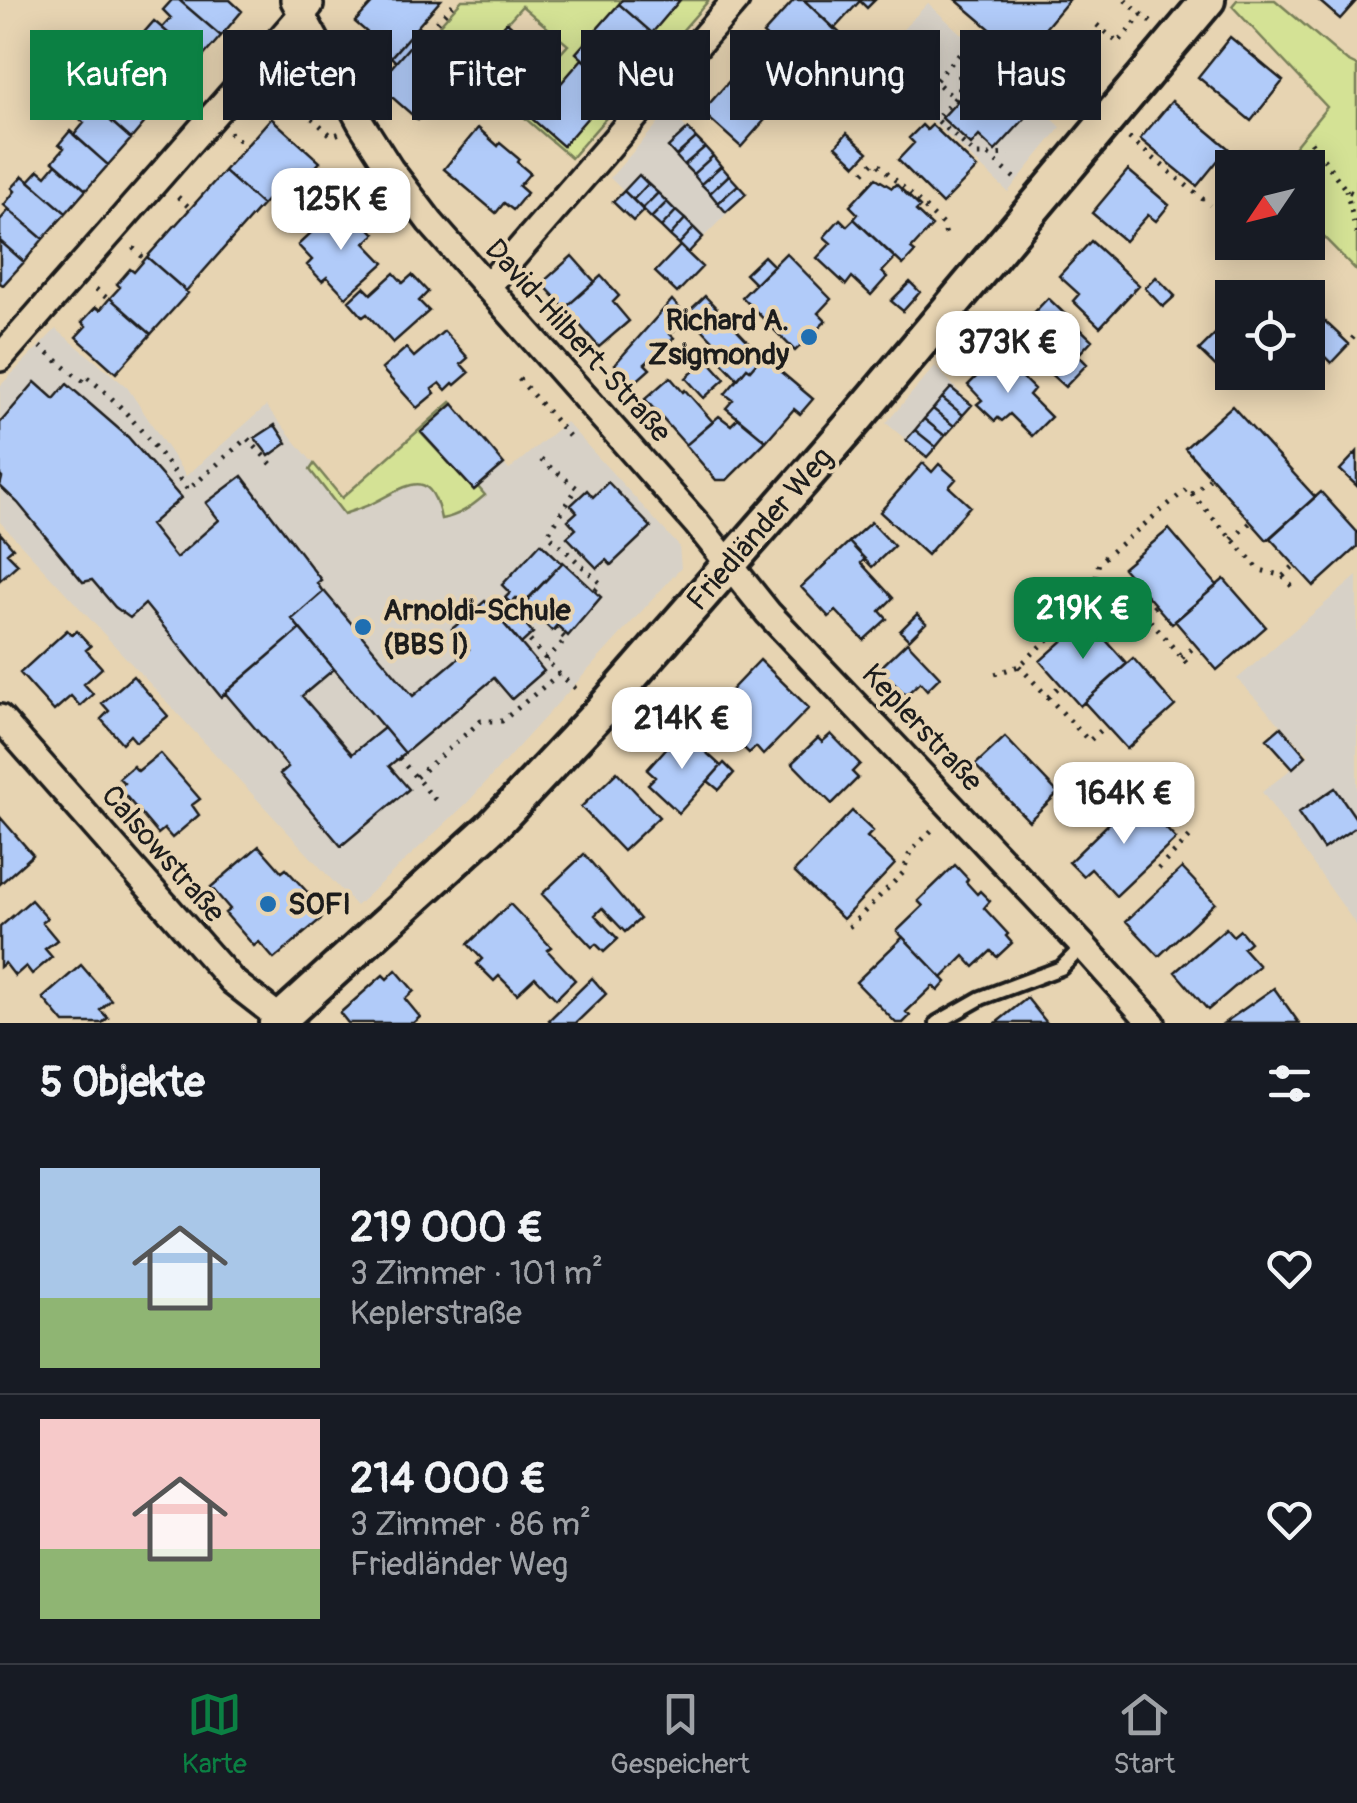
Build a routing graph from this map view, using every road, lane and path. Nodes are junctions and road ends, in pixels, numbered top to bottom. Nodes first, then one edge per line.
1 (457, 0) edge
2 (736, 0) edge
3 (1125, 0) edge
4 (1208, 0) edge
5 (304, 5) edge
6 (438, 22) dead end
7 (1097, 25) dead end
8 (284, 30) edge
9 (960, 54) edge
10 (223, 104) edge
11 (314, 120) edge
12 (1107, 120) junction
13 (362, 124) junction
14 (1312, 142) dead end
15 (1009, 154) dead end
16 (988, 155) junction
17 (864, 172) dead end
18 (1346, 190) junction
19 (1357, 195) edge
20 (1039, 201) junction
21 (1210, 205) dead end
22 (1357, 236) edge
23 (948, 240) dead end
24 (487, 286) junction
25 (22, 333) junction
26 (0, 358) edge
27 (519, 379) dead end
28 (569, 436) dead end
29 (541, 460) dead end
30 (275, 468) dead end
31 (1211, 477) dead end
32 (1192, 494) junction
33 (1251, 522) dead end
34 (1232, 539) junction
35 (729, 564) junction
36 (1295, 566) dead end
37 (1283, 576) junction
38 (1095, 580) junction
39 (1293, 588) dead end
40 (594, 591) dead end
41 (1156, 605) dead end
42 (1145, 615) junction
43 (554, 628) dead end
44 (530, 642) dead end
45 (1196, 646) dead end
46 (1182, 658) junction
47 (546, 660) junction
48 (1019, 666) junction
49 (1189, 666) dead end
50 (559, 674) junction
51 (996, 674) dead end
52 (1061, 685) dead end
53 (1048, 697) junction
54 (601, 711) junction
55 (0, 718) edge
56 (1106, 726) dead end
57 (400, 758) dead end
58 (416, 777) junction
59 (439, 804) dead end
60 (954, 809) junction
61 (1193, 834) dead end
62 (1158, 869) dead end
63 (849, 927) dead end
64 (1083, 946) junction
65 (281, 1022) edge
66 (937, 1023) edge
67 (1152, 1023) edge

1 - 6 path
2 - 24 street
3 - 7 path
4 - 12 street, Friedländer Weg
5 - 8 street
5 - 13 street, David-Hilbert-Straße
9 - 16 path
10 - 25 street
11 - 13 path
12 - 20 street, Friedländer Weg
12 - 21 path
13 - 24 street, David-Hilbert-Straße
14 - 18 path
15 - 16 path
16 - 20 path
17 - 23 path
18 - 19 path
18 - 22 path
20 - 35 street, Friedländer Weg
24 - 35 street, David-Hilbert-Straße
25 - 26 street
25 - 30 path
27 - 28 path
29 - 40 path
31 - 32 path
32 - 34 path
32 - 38 path
33 - 34 path
34 - 37 path
35 - 54 street, Friedländer Weg
35 - 60 street, Keplerstraße
36 - 37 path
37 - 39 path
38 - 42 path
38 - 48 path
41 - 42 path
42 - 46 path
43 - 47 path
44 - 47 path
45 - 46 path
46 - 49 path
47 - 50 path
48 - 51 path
48 - 53 path
50 - 54 path
50 - 58 path
52 - 53 path
53 - 56 path
54 - 65 street, Friedländer Weg
55 - 65 street, Calsowstraße
57 - 58 path
58 - 59 path
60 - 63 path
60 - 64 street, Keplerstraße
61 - 62 path
64 - 66 lane
64 - 67 street, Keplerstraße

